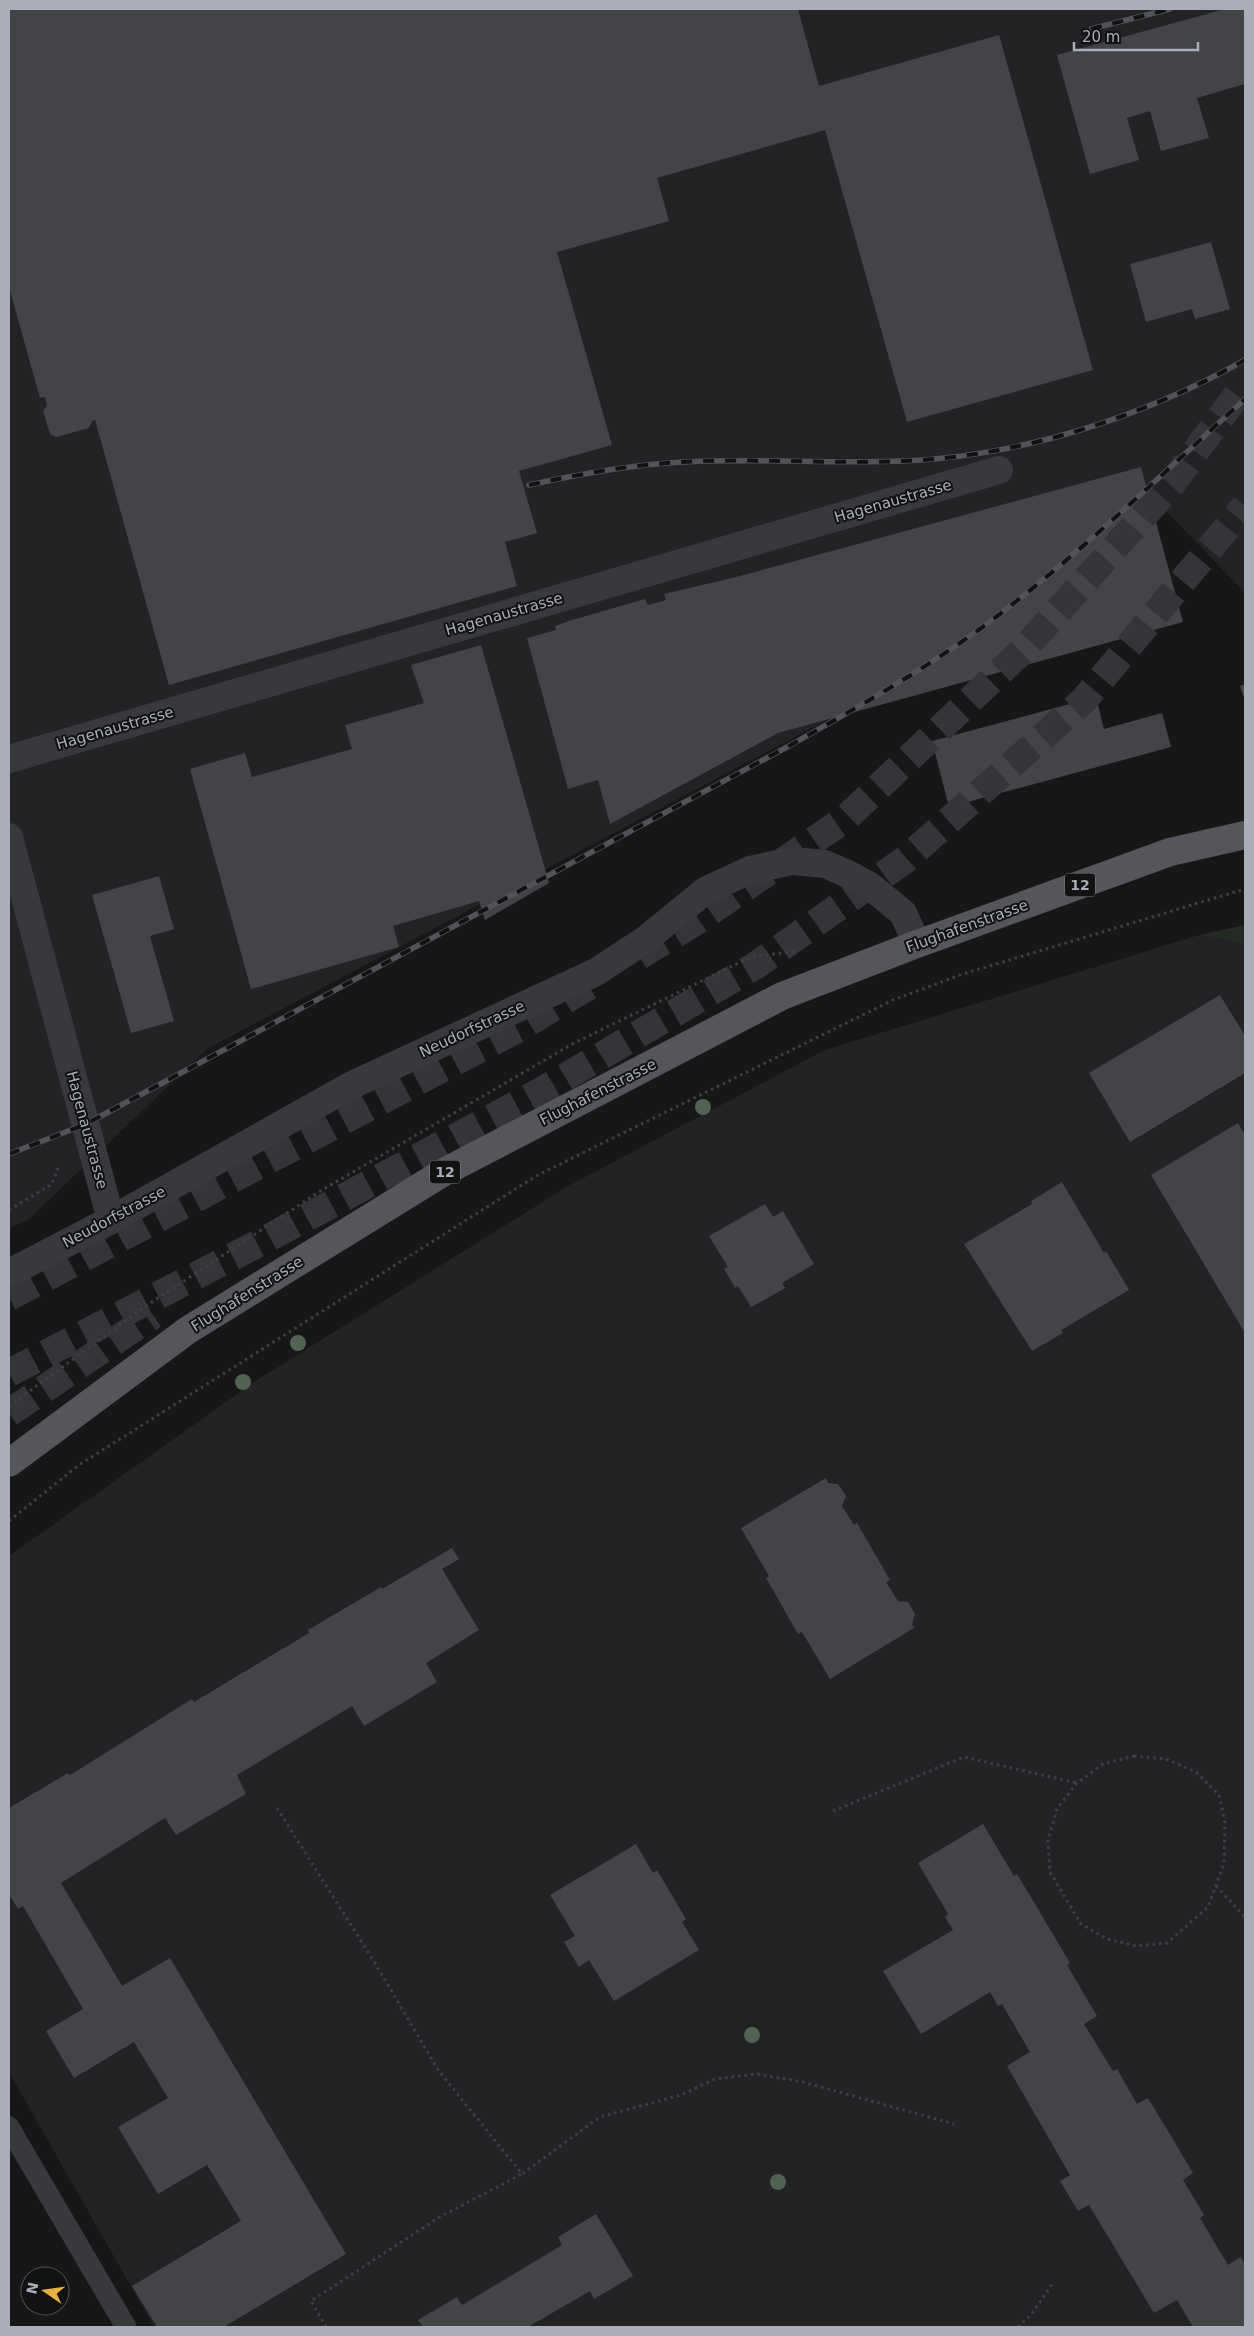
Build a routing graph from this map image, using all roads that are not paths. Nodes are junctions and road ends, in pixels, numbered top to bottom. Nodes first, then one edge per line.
1 (999, 470) dead end
2 (9, 759) edge
3 (1245, 835) edge
4 (9, 837) edge
5 (917, 944) junction
6 (111, 1220) junction
7 (9, 1273) edge
8 (9, 1463) edge
9 (9, 2127) edge
10 (126, 2327) edge

1 - 2 street, Hagenaustrasse
3 - 5 main road, Flughafenstrasse / 12
4 - 6 street, Hagenaustrasse
5 - 6 street, Neudorfstrasse
5 - 8 main road, Flughafenstrasse / 12
6 - 7 street, Neudorfstrasse
9 - 10 lane

